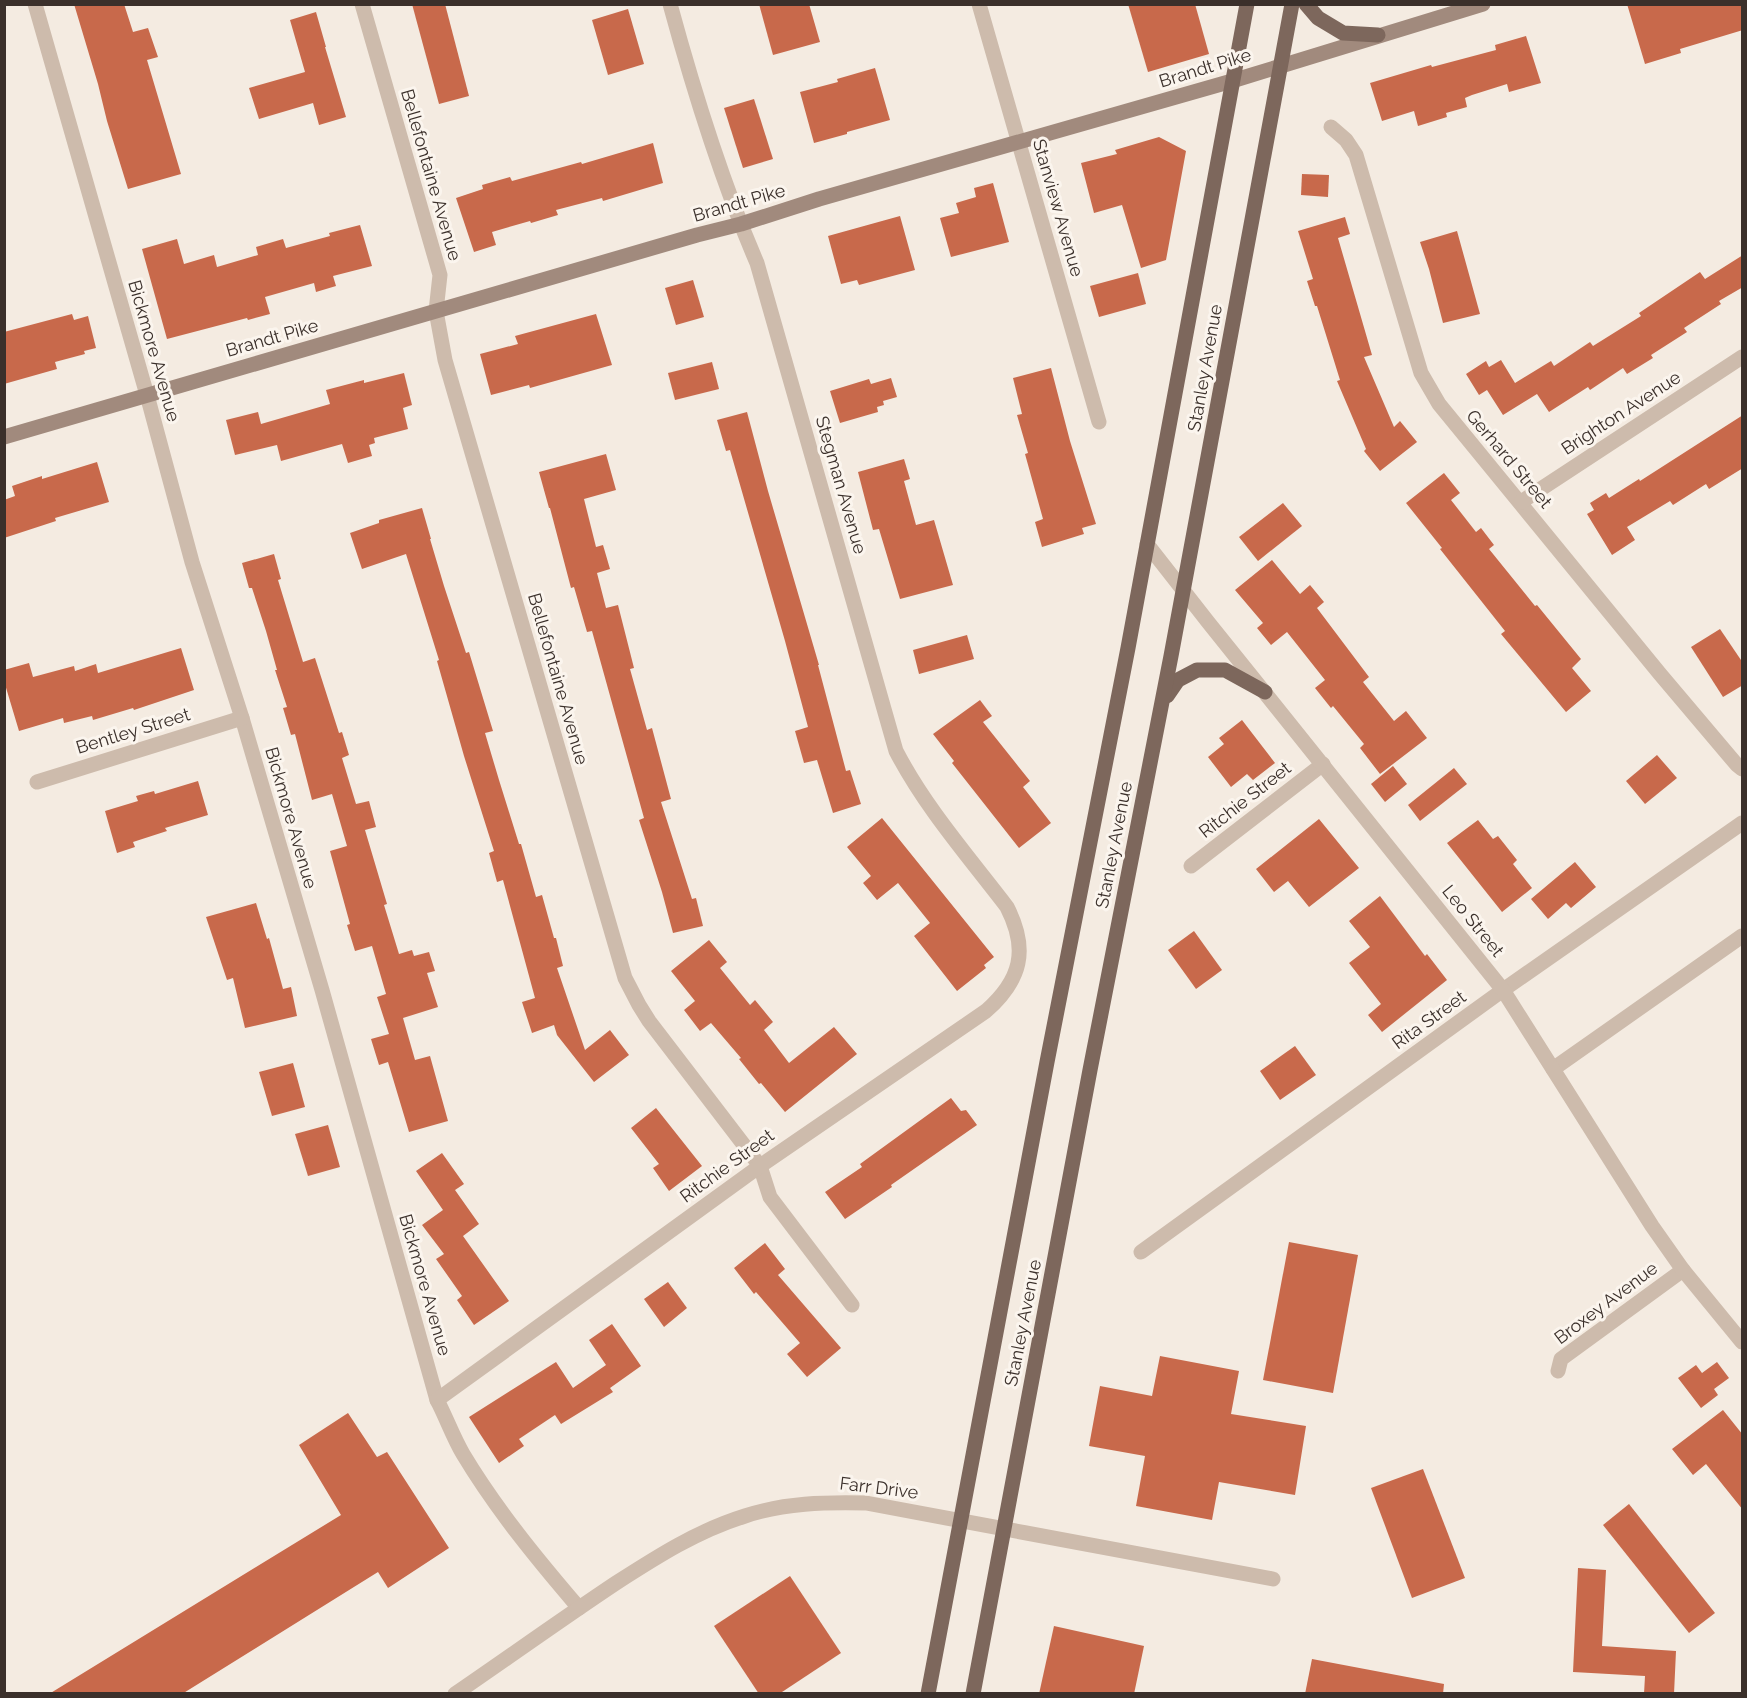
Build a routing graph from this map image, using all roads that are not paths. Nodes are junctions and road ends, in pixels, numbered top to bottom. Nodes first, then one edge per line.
1 (34, 4) edge
2 (362, 4) edge
3 (670, 4) edge
4 (979, 4) edge
5 (1247, 4) edge
6 (1292, 4) edge
7 (1306, 4) edge
8 (1483, 4) edge
9 (1378, 35) junction
10 (1280, 66) junction
11 (1232, 81) junction
12 (1331, 127) dead end
13 (1019, 143) junction
14 (741, 224) junction
15 (436, 311) junction
16 (1743, 357) edge
17 (147, 394) junction
18 (1099, 422) dead end
19 (4, 437) edge
20 (1521, 502) junction
21 (1147, 544) junction
22 (1184, 590) junction
23 (1265, 692) junction
24 (1162, 704) junction
25 (242, 718) junction
26 (1323, 764) junction
27 (1743, 770) edge
28 (37, 782) dead end
29 (1743, 824) edge
30 (1191, 866) dead end
31 (1743, 936) edge
32 (1019, 951) joint
33 (1503, 990) junction
34 (1553, 1069) junction
35 (760, 1166) junction
36 (1141, 1252) dead end
37 (1683, 1270) junction
38 (852, 1305) dead end
39 (1743, 1342) edge
40 (1558, 1371) dead end
41 (437, 1400) junction
42 (960, 1521) junction
43 (1004, 1529) junction
44 (1273, 1580) dead end
45 (579, 1608) junction
46 (455, 1694) edge
47 (928, 1694) edge
48 (973, 1694) edge

1 - 17 street, Bickmore Avenue
2 - 15 street, Bellefontaine Avenue
3 - 14 street, Stegman Avenue
4 - 13 street, Stanview Avenue
5 - 11 main road, Stanley Avenue
6 - 10 main road, Stanley Avenue
7 - 9 main road
8 - 9 main road, Brandt Pike
9 - 10 main road, Brandt Pike
10 - 11 main road, Brandt Pike
10 - 22 main road, Stanley Avenue
11 - 13 main road, Brandt Pike
11 - 21 main road, Stanley Avenue
12 - 20 street, Gerhard Street
13 - 14 main road, Brandt Pike
13 - 18 street, Stanview Avenue
14 - 15 main road, Brandt Pike
14 - 32 street, Stegman Avenue
15 - 17 main road, Brandt Pike
15 - 35 street, Bellefontaine Avenue
16 - 20 street, Brighton Avenue
17 - 19 main road, Brandt Pike
17 - 25 street, Bickmore Avenue
20 - 27 street, Gerhard Street
21 - 22 street, Leo Street
21 - 42 main road, Stanley Avenue
22 - 23 street, Leo Street
22 - 24 main road, Stanley Avenue
23 - 24 main road
23 - 26 street, Leo Street
24 - 43 main road, Stanley Avenue
25 - 28 street, Bentley Street
25 - 41 street, Bickmore Avenue
26 - 30 street, Ritchie Street
26 - 33 street, Leo Street
29 - 33 street, Rita Street
31 - 34 street
32 - 35 street, Ritchie Street
33 - 34 street, Leo Street
33 - 36 street, Rita Street
34 - 37 street, Leo Street
35 - 38 street, Bellefontaine Avenue
35 - 41 street, Ritchie Street
37 - 39 street, Leo Street
37 - 40 street, Broxey Avenue
41 - 45 street, Bickmore Avenue
42 - 43 street, Farr Drive
42 - 45 street, Farr Drive
42 - 47 main road, Stanley Avenue
43 - 44 street, Farr Drive
43 - 48 main road, Stanley Avenue
45 - 46 street, Farr Drive

